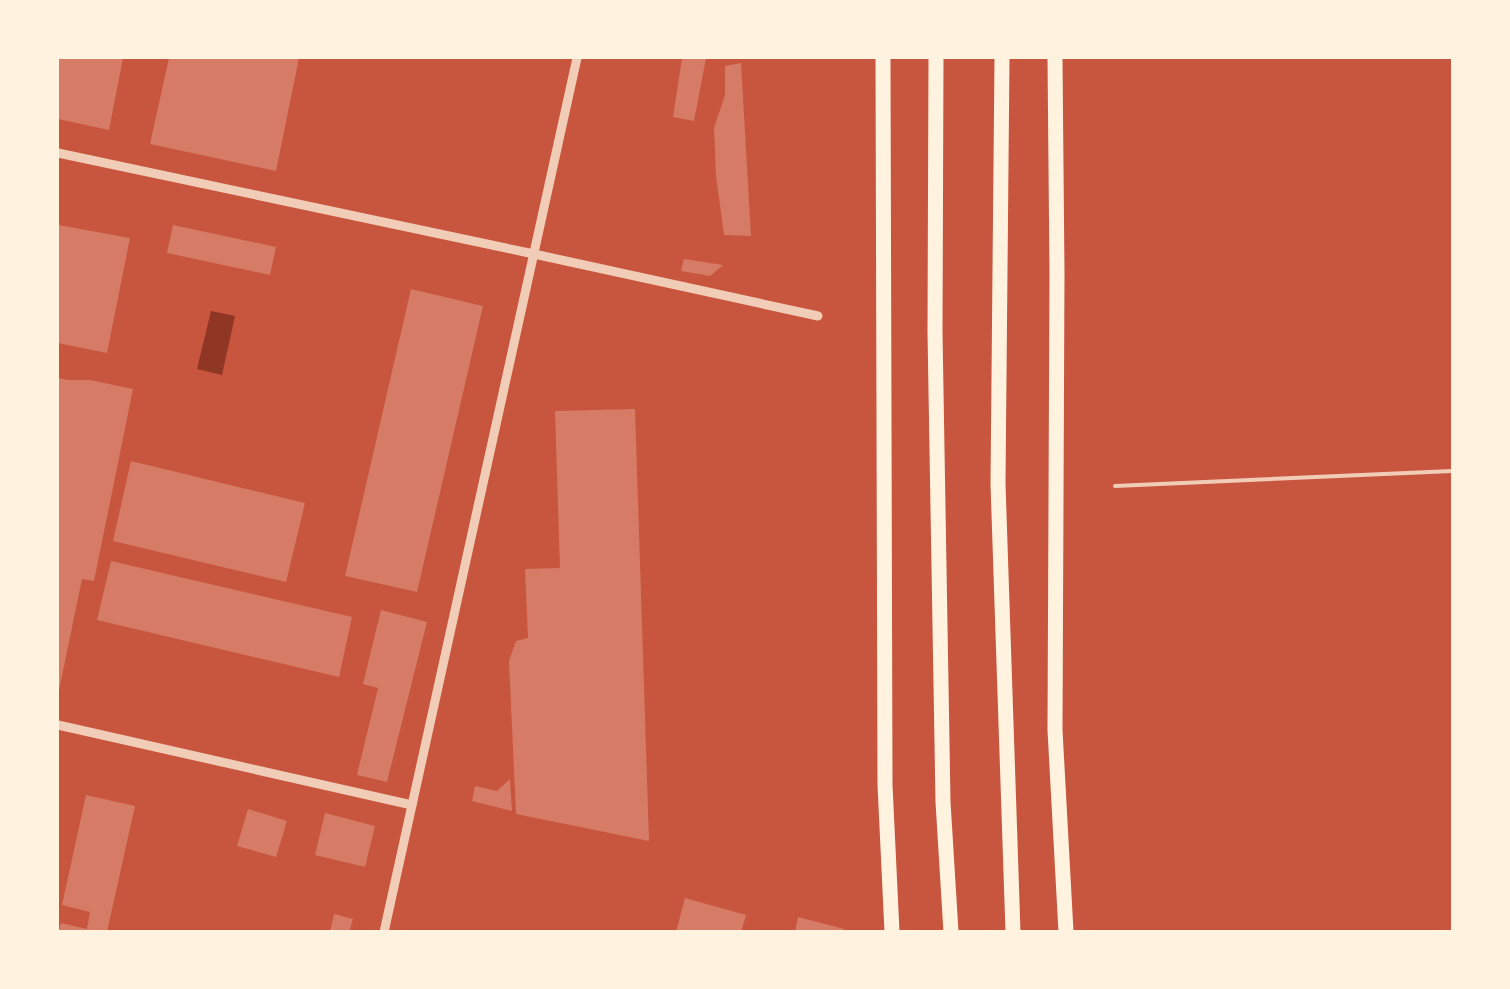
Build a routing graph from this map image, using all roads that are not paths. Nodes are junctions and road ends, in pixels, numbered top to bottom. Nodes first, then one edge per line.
1 (577, 58) edge
2 (883, 58) edge
3 (936, 58) edge
4 (1002, 58) edge
5 (1055, 58) edge
6 (58, 153) edge
7 (534, 254) junction
8 (818, 316) dead end
9 (1452, 471) edge
10 (1114, 486) dead end
11 (58, 725) edge
12 (412, 805) junction
13 (384, 932) edge
14 (892, 932) edge
15 (951, 932) edge
16 (1013, 932) edge
17 (1066, 932) edge

1 - 7 street
2 - 14 highway
3 - 15 highway
4 - 16 highway
5 - 17 highway
6 - 7 street
7 - 8 street
7 - 12 street
9 - 10 lane
11 - 12 street
12 - 13 street

